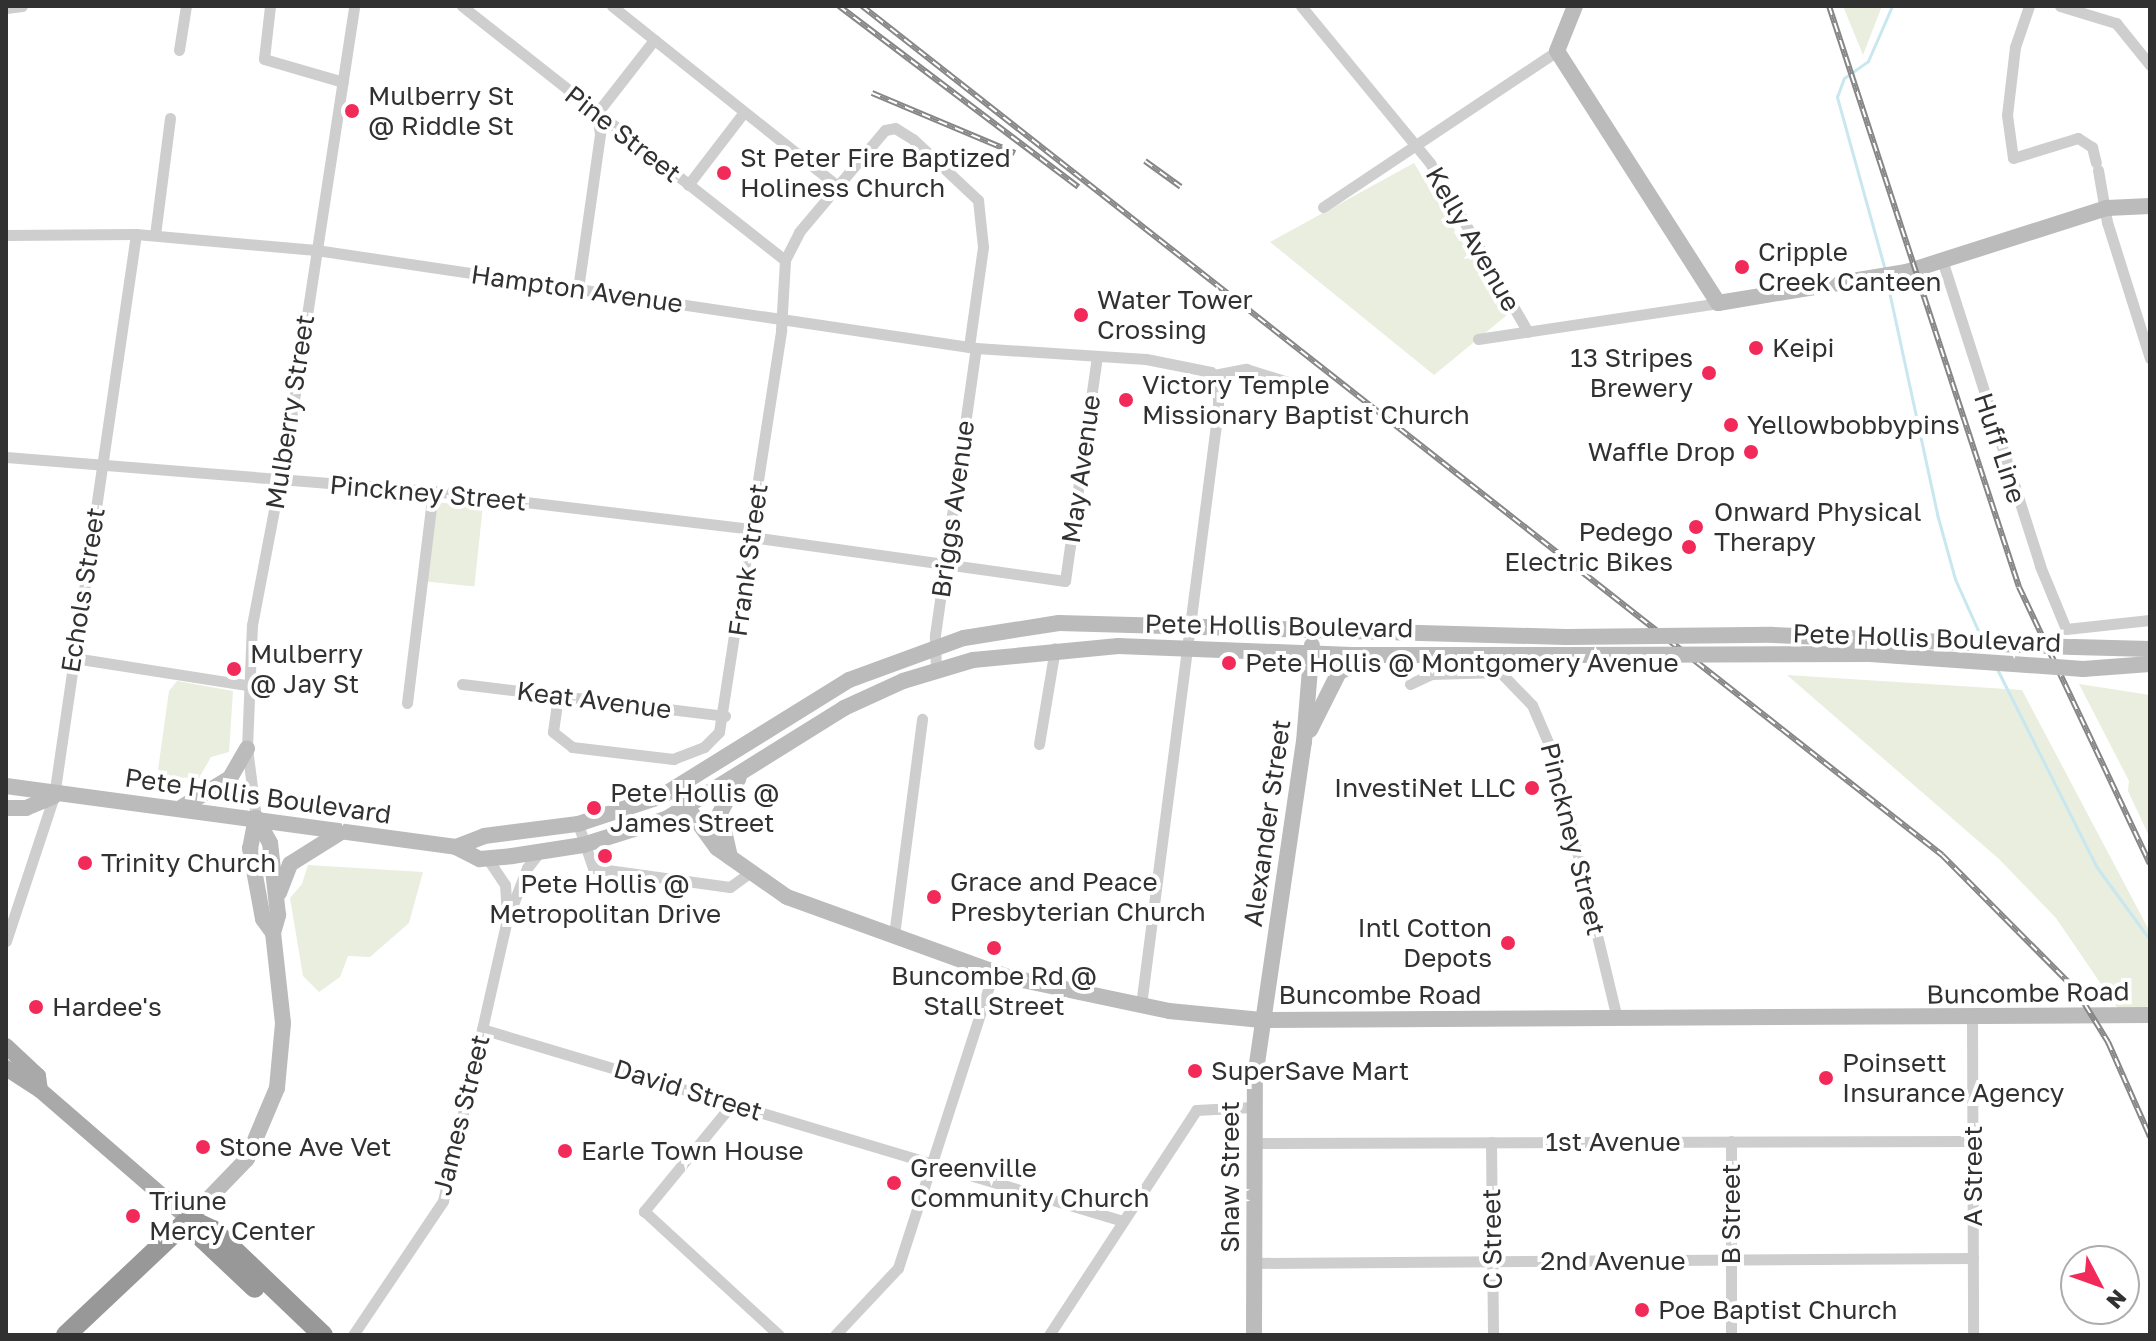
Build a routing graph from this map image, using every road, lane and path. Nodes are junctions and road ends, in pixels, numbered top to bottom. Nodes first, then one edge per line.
1 (22, 6) edge
2 (186, 6) edge
3 (270, 6) edge
4 (354, 6) edge
5 (463, 6) edge
6 (612, 6) edge
7 (1301, 6) edge
8 (1575, 6) edge
9 (2029, 6) edge
10 (2060, 6) edge
11 (6, 8) edge
12 (654, 40) junction
13 (179, 50) dead end
14 (1557, 51) junction
15 (2150, 65) edge
16 (343, 82) junction
17 (744, 112) junction
18 (597, 113) junction
19 (170, 118) dead end
20 (1418, 147) junction
21 (688, 185) junction
22 (836, 185) junction
23 (2150, 206) edge
24 (1323, 207) dead end
25 (2107, 208) junction
26 (136, 234) junction
27 (6, 235) edge
28 (155, 235) junction
29 (316, 250) junction
30 (785, 260) junction
31 (1943, 263) junction
32 (578, 289) junction
33 (1718, 303) junction
34 (783, 318) junction
35 (1528, 332) junction
36 (1478, 339) dead end
37 (972, 348) junction
38 (1097, 356) junction
39 (2150, 358) edge
40 (1214, 375) junction
41 (1291, 383) dead end
42 (6, 457) edge
43 (102, 465) junction
44 (280, 480) junction
45 (433, 491) junction
46 (752, 533) junction
47 (944, 563) junction
48 (1065, 581) joint
49 (2150, 620) edge
50 (1191, 626) junction
51 (1313, 632) junction
52 (934, 648) junction
53 (1055, 648) junction
54 (1188, 648) junction
55 (2150, 649) edge
56 (1312, 652) junction
57 (1380, 654) junction
58 (74, 658) junction
59 (2150, 664) edge
60 (2126, 666) junction
61 (936, 670) junction
62 (2150, 676) edge
63 (462, 684) dead end
64 (1410, 684) dead end
65 (247, 685) junction
66 (558, 696) junction
67 (407, 703) dead end
68 (725, 716) junction
69 (922, 719) dead end
70 (1304, 742) junction
71 (1039, 744) dead end
72 (247, 748) junction
73 (742, 774) junction
74 (6, 786) edge
75 (674, 789) junction
76 (54, 796) junction
77 (182, 807) junction
78 (6, 808) edge
79 (684, 809) junction
80 (256, 818) junction
81 (578, 824) junction
82 (341, 832) junction
83 (583, 845) junction
84 (456, 847) junction
85 (538, 854) junction
86 (487, 858) junction
87 (732, 862) junction
88 (749, 873) junction
89 (278, 915) junction
90 (507, 920) junction
91 (273, 933) junction
92 (894, 935) junction
93 (6, 941) edge
94 (994, 971) junction
95 (1141, 1005) junction
96 (2150, 1015) edge
97 (1972, 1017) junction
98 (1617, 1018) junction
99 (1262, 1020) junction
100 (482, 1029) junction
101 (6, 1046) edge
102 (6, 1068) edge
103 (40, 1090) junction
104 (732, 1104) junction
105 (1253, 1107) junction
106 (1731, 1141) junction
107 (1973, 1141) junction
108 (1491, 1142) junction
109 (1253, 1143) junction
110 (931, 1163) junction
111 (189, 1219) junction
112 (1123, 1221) junction
113 (1973, 1258) junction
114 (1731, 1260) junction
115 (1493, 1262) junction
116 (1253, 1263) junction
117 (66, 1335) edge
118 (304, 1335) edge
119 (323, 1335) edge
120 (353, 1335) edge
121 (779, 1335) edge
122 (835, 1335) edge
123 (1049, 1335) edge
124 (1254, 1335) edge
125 (1493, 1335) edge
126 (1731, 1335) edge
127 (1973, 1335) edge

1 - 11 street
2 - 13 street
3 - 16 street
4 - 16 street, Mulberry Street
5 - 18 street, Pine Street
6 - 12 street
7 - 20 street, Kelly Avenue
8 - 14 main road
9 - 25 street
10 - 15 street
12 - 17 street
12 - 18 street
14 - 20 street
14 - 33 main road
16 - 29 street, Mulberry Street
17 - 21 street
17 - 22 street
18 - 21 street, Pine Street
18 - 32 street
19 - 28 street
20 - 24 street
20 - 35 street, Kelly Avenue
21 - 30 street, Pine Street
22 - 30 street
22 - 37 street, Briggs Avenue
23 - 25 main road
25 - 31 main road
25 - 39 street
26 - 27 street, Hampton Avenue
26 - 28 street, Hampton Avenue
26 - 43 street, Echols Street
28 - 29 street, Hampton Avenue
29 - 32 street, Hampton Avenue
29 - 44 street, Mulberry Street
30 - 34 street, Frank Street
31 - 33 main road
31 - 49 street, Huff Line
32 - 34 street, Hampton Avenue
33 - 35 street
34 - 37 street, Hampton Avenue
34 - 46 street, Frank Street
35 - 36 street
37 - 38 street, Hampton Avenue
37 - 47 street, Briggs Avenue
38 - 40 street, Hampton Avenue
38 - 48 street, May Avenue
40 - 41 street
40 - 50 street
42 - 43 street, Pinckney Street
43 - 44 street, Pinckney Street
43 - 58 street, Echols Street
44 - 45 street, Pinckney Street
44 - 65 street, Mulberry Street
45 - 46 street, Pinckney Street
45 - 67 street
46 - 47 street, Pinckney Street
46 - 68 street, Frank Street
47 - 48 street, Pinckney Street
47 - 52 street, Briggs Avenue
50 - 51 main road, Pete Hollis Boulevard
50 - 52 main road, Pete Hollis Boulevard
50 - 54 street
51 - 55 main road, Pete Hollis Boulevard, bridge
51 - 56 main road, Alexander Street
52 - 61 street, Briggs Avenue
52 - 75 main road, Pete Hollis Boulevard
53 - 54 main road, Pete Hollis Boulevard
53 - 61 main road, Pete Hollis Boulevard
53 - 71 street
54 - 56 main road, Pete Hollis Boulevard
54 - 95 street
56 - 57 main road, Pete Hollis Boulevard
56 - 70 main road, Alexander Street
57 - 60 main road, Pete Hollis Boulevard, bridge
57 - 70 main road
58 - 65 street
58 - 76 street, Echols Street
59 - 60 main road, Pete Hollis Boulevard
60 - 62 main road
61 - 73 main road, Pete Hollis Boulevard
63 - 66 street, Keat Avenue
64 - 98 street, Pinckney Street
65 - 72 street, Mulberry Street
66 - 68 street, Keat Avenue
66 - 68 street, Frank Street
69 - 92 street
70 - 99 main road, Alexander Street
72 - 77 main road
72 - 80 street, Mulberry Street
73 - 79 main road, Pete Hollis Boulevard
73 - 87 main road
74 - 76 main road, Pete Hollis Boulevard
75 - 79 main road, Buncombe Road
75 - 81 main road, Pete Hollis Boulevard
76 - 77 main road, Pete Hollis Boulevard
76 - 78 main road, Pete Hollis Boulevard
76 - 93 street, Echols Street
77 - 80 main road, Pete Hollis Boulevard
79 - 83 main road, Pete Hollis Boulevard
79 - 87 main road, Buncombe Road
80 - 82 main road, Pete Hollis Boulevard
80 - 89 main road
80 - 91 main road
81 - 83 street
81 - 84 main road, Pete Hollis Boulevard
82 - 84 main road, Pete Hollis Boulevard
82 - 89 main road
83 - 85 main road, Pete Hollis Boulevard
83 - 88 street
84 - 86 main road, Pete Hollis Boulevard
85 - 86 main road, Pete Hollis Boulevard
85 - 90 street, James Street
86 - 90 street, James Street
87 - 88 main road, Buncombe Road
88 - 92 main road, Buncombe Road
89 - 91 main road
90 - 100 street, James Street
91 - 111 main road
92 - 94 main road, Buncombe Road
94 - 95 main road, Buncombe Road
94 - 110 street
95 - 99 main road, Buncombe Road
96 - 97 main road, Buncombe Road
97 - 98 main road, Buncombe Road
97 - 107 street, A Street
98 - 99 main road, Buncombe Road
99 - 105 main road, Shaw Street
100 - 104 street, David Street
100 - 120 street, James Street
101 - 103 main road
102 - 103 main road
103 - 111 main road
104 - 110 street, David Street
104 - 121 street
105 - 109 main road, Shaw Street
105 - 112 street
106 - 107 street, 1st Avenue
106 - 108 street, 1st Avenue
106 - 114 street, B Street
107 - 113 street, A Street
108 - 109 street, 1st Avenue
108 - 115 street, C Street
109 - 116 main road, Shaw Street
110 - 112 street, David Street
110 - 122 street
111 - 117 highway
111 - 118 highway
111 - 119 highway
112 - 123 street
113 - 114 street, 2nd Avenue
113 - 127 street, A Street
114 - 115 street, 2nd Avenue
114 - 126 street, B Street
115 - 116 street, 2nd Avenue
115 - 125 street, C Street
116 - 124 main road, Shaw Street

